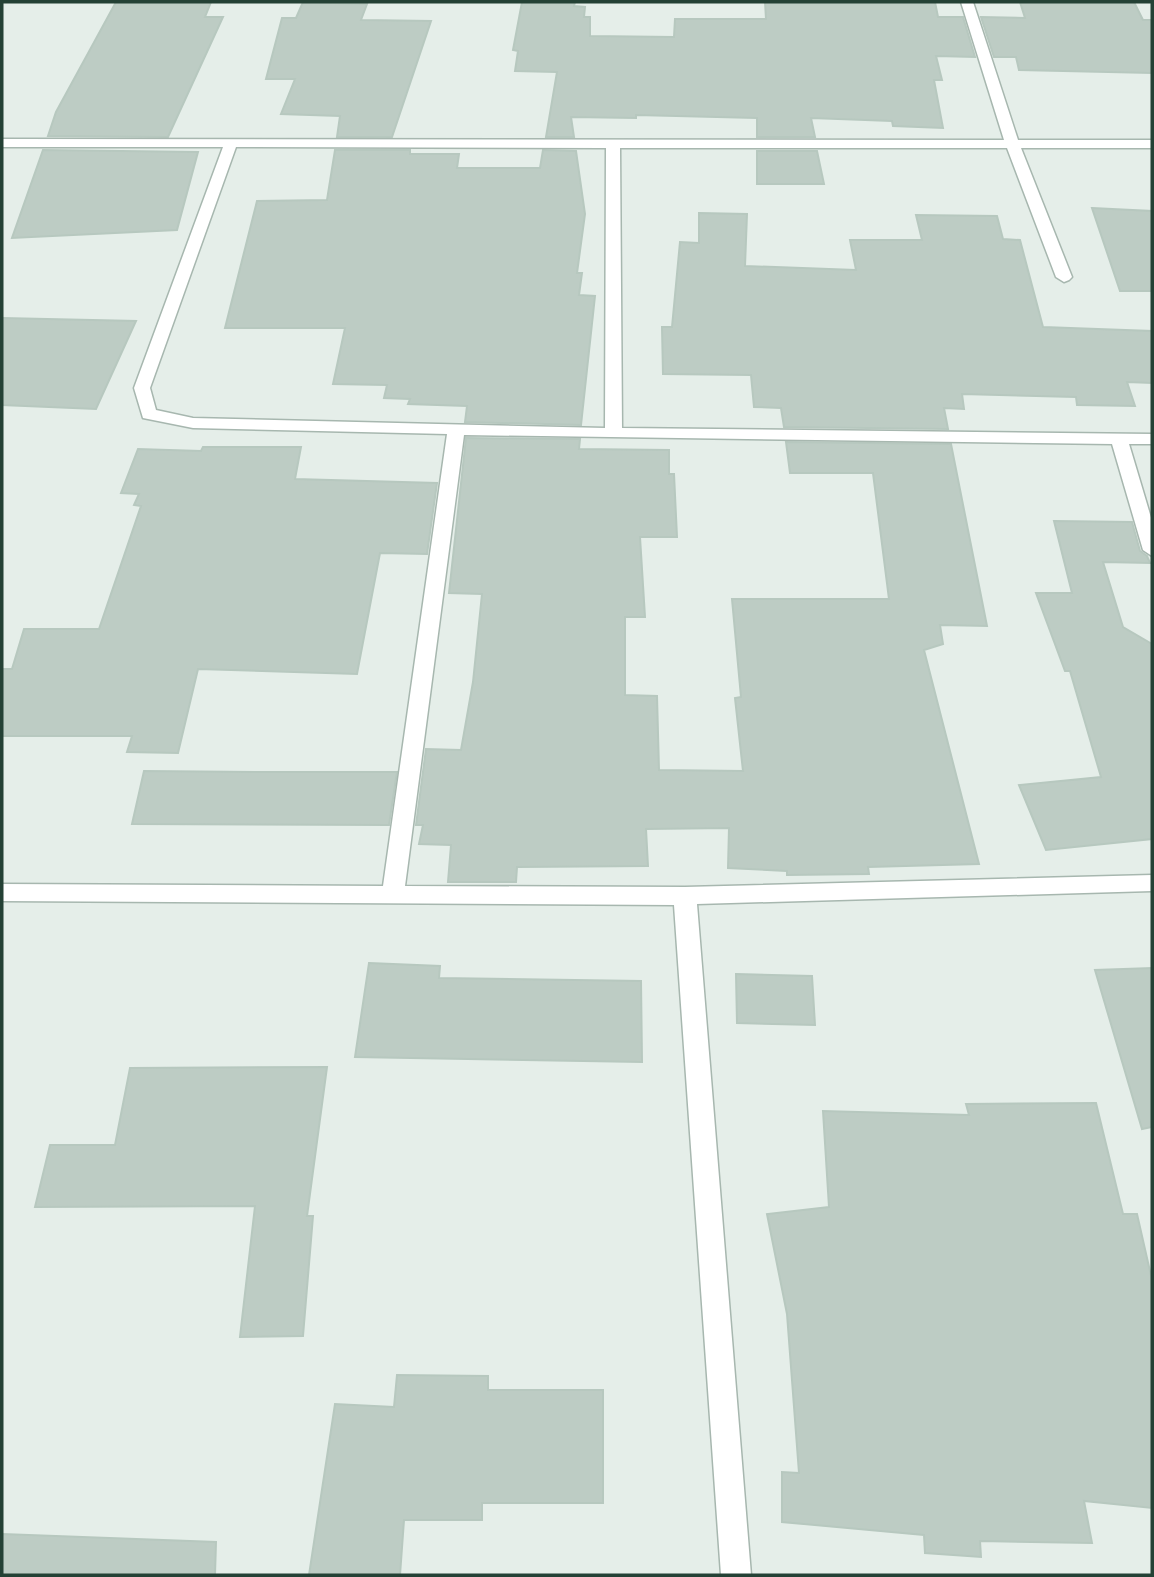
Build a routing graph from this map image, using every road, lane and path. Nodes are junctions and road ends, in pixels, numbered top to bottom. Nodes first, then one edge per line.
1 (967, 2) edge
2 (230, 142) junction
3 (2, 143) edge
4 (613, 143) junction
5 (1012, 143) junction
6 (1152, 144) edge
7 (1064, 277) dead end
8 (456, 428) junction
9 (614, 433) junction
10 (1119, 439) junction
11 (1152, 439) edge
12 (1152, 550) edge
13 (1152, 883) edge
14 (2, 893) edge
15 (393, 896) junction
16 (685, 896) junction
17 (736, 1575) edge

1 - 5 street
2 - 3 street
2 - 4 street
2 - 8 street
4 - 5 street
4 - 9 street
5 - 6 street
5 - 7 street
8 - 9 street
8 - 15 street
9 - 10 street
10 - 11 street
10 - 12 street
13 - 16 street
14 - 15 street
15 - 16 street
16 - 17 street

